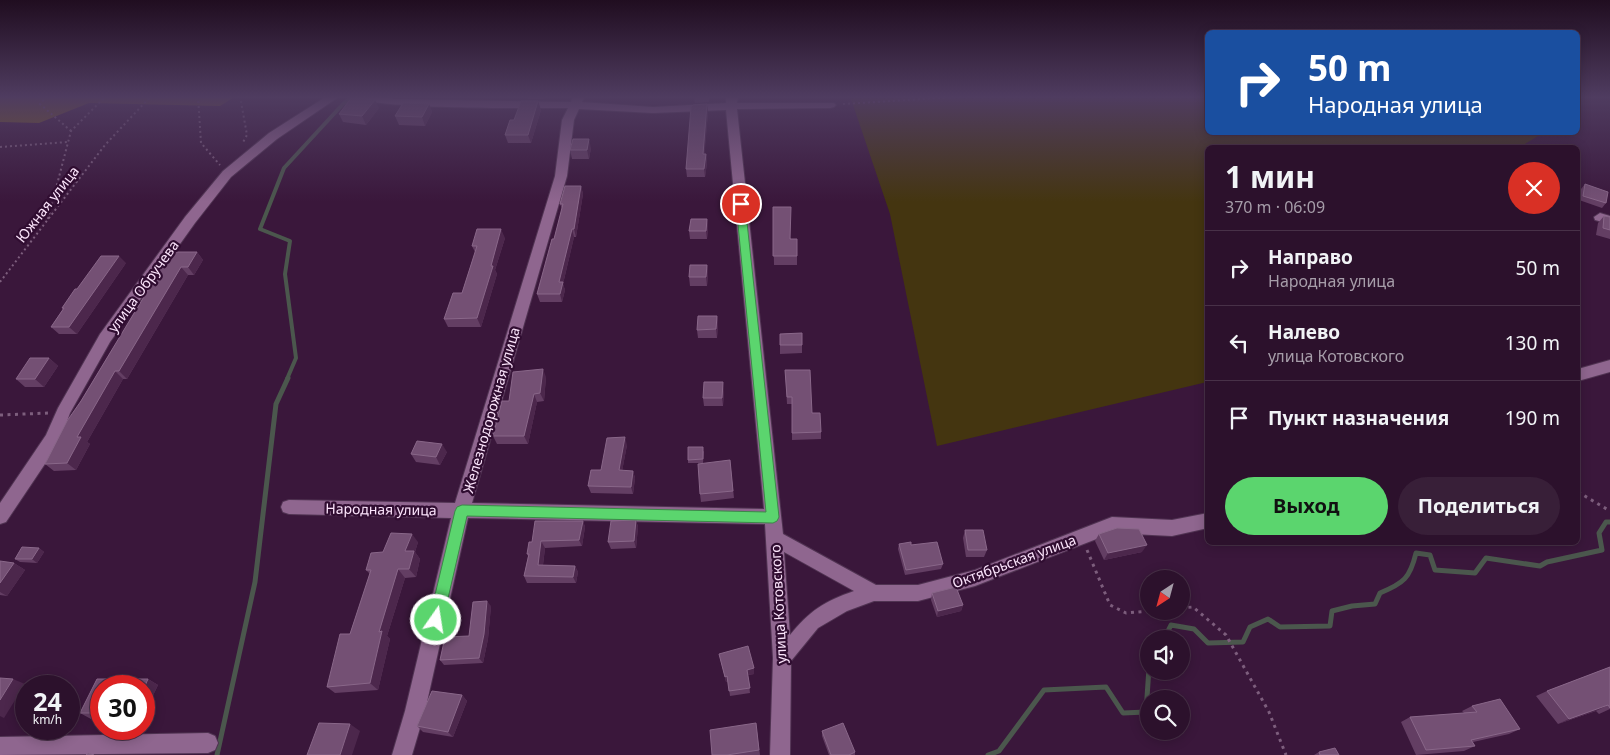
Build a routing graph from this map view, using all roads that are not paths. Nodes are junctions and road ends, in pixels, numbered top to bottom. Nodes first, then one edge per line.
1 (280, 131) edge
2 (567, 131) edge
3 (734, 131) edge
4 (1610, 366) edge
5 (1580, 374) edge
6 (289, 507) dead end
7 (462, 511) junction
8 (0, 517) edge
9 (773, 517) junction
10 (1205, 521) edge
11 (774, 538) junction
12 (874, 592) junction
13 (782, 658) junction
14 (208, 743) dead end
15 (0, 747) edge
16 (402, 755) edge
17 (780, 755) edge

1 - 8 street, улица Обручева
2 - 7 street, Железнодорожная улица
3 - 9 street, улица Котовского
4 - 5 street
6 - 7 street, Народная улица
7 - 9 street, Народная улица
7 - 16 street, Железнодорожная улица
9 - 11 street, улица Котовского
10 - 12 street, Октябрьская улица
11 - 12 street
11 - 13 street, улица Котовского
12 - 13 street, Октябрьская улица
13 - 17 street, улица Котовского
14 - 15 street

